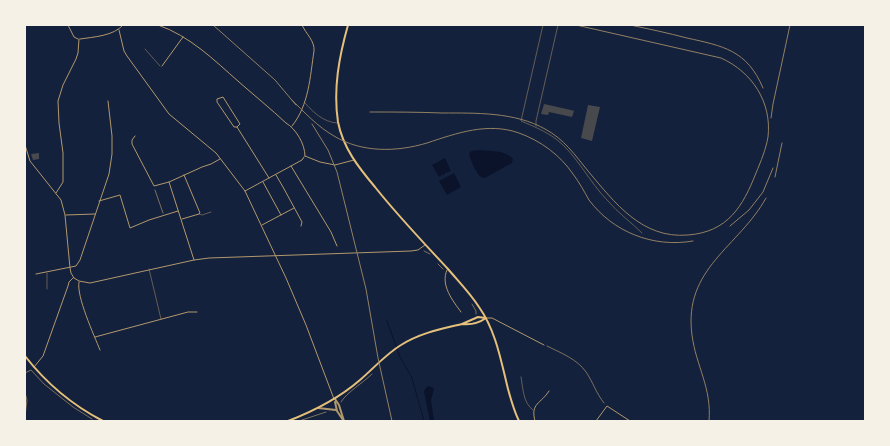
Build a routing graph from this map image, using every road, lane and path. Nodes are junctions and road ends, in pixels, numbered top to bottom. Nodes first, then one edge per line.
1 (29, 25) edge
2 (68, 25) edge
3 (123, 25) edge
4 (158, 25) edge
5 (302, 25) edge
6 (348, 25) edge
7 (543, 25) edge
8 (558, 25) edge
9 (25, 26) edge
10 (119, 30) junction
11 (183, 36) junction
12 (79, 39) junction
13 (25, 41) edge
14 (145, 49) dead end
15 (162, 66) joint
16 (108, 101) dead end
17 (304, 103) junction
18 (338, 122) junction
19 (292, 126) junction
20 (238, 127) junction
21 (537, 128) junction
22 (135, 136) dead end
23 (25, 145) edge
24 (305, 156) junction
25 (221, 159) junction
26 (354, 160) junction
27 (291, 166) junction
28 (275, 174) junction
29 (184, 175) junction
30 (269, 178) junction
31 (263, 181) junction
32 (169, 182) junction
33 (154, 186) junction
34 (245, 191) junction
35 (56, 192) junction
36 (100, 201) junction
37 (294, 208) junction
38 (178, 211) junction
39 (211, 212) dead end
40 (95, 214) junction
41 (200, 214) junction
42 (65, 215) junction
43 (281, 215) junction
44 (164, 216) junction
45 (181, 219) junction
46 (261, 225) junction
47 (301, 226) dead end
48 (642, 232) dead end
49 (426, 245) junction
50 (337, 246) dead end
51 (421, 248) junction
52 (276, 255) junction
53 (431, 256) dead end
54 (194, 260) junction
55 (435, 260) dead end
56 (70, 268) junction
57 (148, 269) junction
58 (447, 271) junction
59 (47, 273) junction
60 (36, 274) dead end
61 (74, 278) junction
62 (79, 281) junction
63 (47, 289) dead end
64 (471, 301) dead end
65 (197, 312) dead end
66 (461, 312) dead end
67 (476, 313) dead end
68 (486, 318) junction
69 (161, 319) junction
70 (462, 324) junction
71 (95, 337) junction
72 (544, 344) joint
73 (100, 350) dead end
74 (25, 356) edge
75 (34, 367) junction
76 (31, 370) dead end
77 (25, 373) edge
78 (521, 377) dead end
79 (549, 390) dead end
80 (25, 393) edge
81 (335, 399) junction
82 (607, 406) junction
83 (318, 408) junction
84 (534, 410) junction
85 (337, 411) junction
86 (327, 412) dead end
87 (25, 416) edge
88 (103, 421) edge
89 (288, 421) edge
90 (299, 421) edge
91 (344, 421) edge
92 (519, 421) edge
93 (535, 421) edge
94 (596, 421) edge
95 (630, 421) edge

1 - 9 street
2 - 12 street
3 - 10 street
4 - 11 street
5 - 17 street
6 - 18 main road
7 - 21 lane
8 - 21 lane
9 - 13 street
10 - 12 street
10 - 25 street
11 - 15 street
11 - 19 street
12 - 35 street
14 - 15 lane
16 - 36 street
17 - 18 lane
17 - 19 street
18 - 26 main road
19 - 24 street
20 - 20 street
20 - 30 street
21 - 48 lane
22 - 33 street
23 - 35 street
24 - 26 street
24 - 27 street
25 - 29 street
25 - 34 street
26 - 49 main road
27 - 28 street
27 - 50 street
28 - 30 street
28 - 37 street
29 - 32 street
29 - 41 street
30 - 31 street
31 - 34 street
31 - 43 street
32 - 33 street
32 - 38 street
33 - 44 path
34 - 46 street
35 - 42 street
36 - 40 street
36 - 44 street
37 - 43 street
37 - 47 street
38 - 44 street
38 - 45 street
39 - 41 lane
40 - 42 street
40 - 56 street
41 - 45 street
42 - 56 street
43 - 46 street
45 - 54 street
46 - 52 street
49 - 51 street
49 - 58 main road
51 - 52 street
51 - 53 path
52 - 54 street
52 - 81 street
54 - 57 street
55 - 58 path
56 - 59 street
56 - 61 street
57 - 62 street
57 - 69 lane
58 - 66 street
58 - 68 main road
59 - 60 street
59 - 63 lane
61 - 62 street
61 - 75 street
62 - 71 street
64 - 67 path
65 - 69 street
68 - 70 main road
68 - 70 main road
68 - 72 street
68 - 92 main road
69 - 71 street
70 - 81 main road
71 - 73 street
72 - 82 path
74 - 75 main road
75 - 88 main road
76 - 77 path
78 - 84 lane
79 - 84 street
80 - 87 path
81 - 83 main road
81 - 85 street
81 - 91 street
82 - 94 street
82 - 95 street
83 - 85 street
83 - 89 main road
84 - 93 street
85 - 91 street
86 - 90 path

